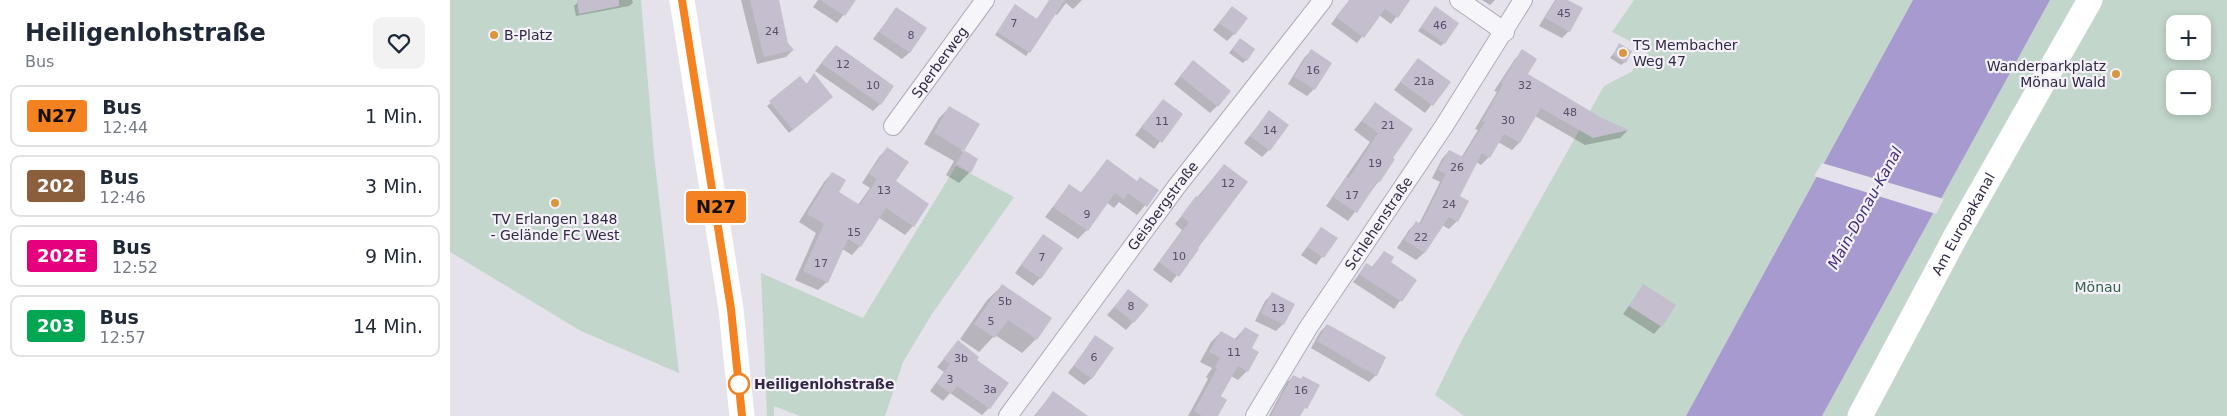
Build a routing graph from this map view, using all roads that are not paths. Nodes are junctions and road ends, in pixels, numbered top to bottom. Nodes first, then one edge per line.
1 (682, 0) edge
2 (985, 0) edge
3 (1322, 0) edge
4 (1459, 0) edge
5 (1523, 0) edge
6 (2090, 0) edge
7 (2098, 0) edge
8 (1505, 32) junction
9 (2070, 35) junction
10 (893, 126) dead end
11 (742, 416) edge
12 (1008, 416) edge
13 (1255, 416) edge
14 (1860, 416) edge

1 - 11 main road
2 - 10 street, Sperberweg
3 - 12 street, Geisbergstraße
4 - 8 street
5 - 8 street, Schlehenstraße
6 - 9 main road, Am Europakanal
7 - 9 main road, Am Europakanal
8 - 13 street, Schlehenstraße
9 - 14 main road, Am Europakanal

